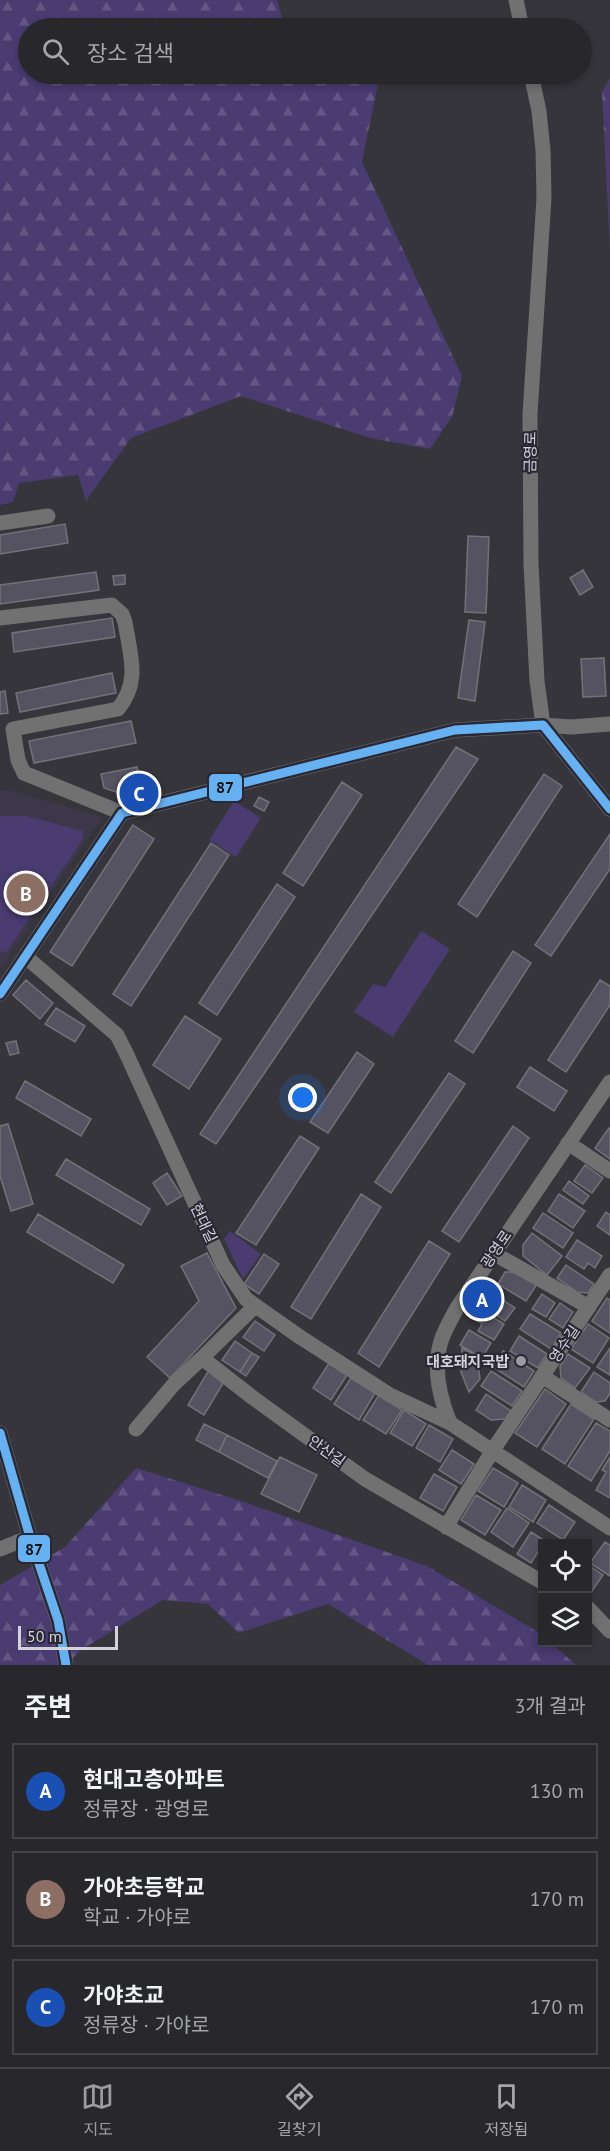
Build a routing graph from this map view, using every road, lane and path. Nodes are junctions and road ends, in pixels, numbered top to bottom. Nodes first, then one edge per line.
1 (516, 0) edge
2 (520, 18) edge
3 (533, 84) edge
4 (48, 516) dead end
5 (0, 523) edge
6 (0, 618) edge
7 (610, 724) edge
8 (543, 725) junction
9 (610, 809) edge
10 (122, 813) junction
11 (26, 957) junction
12 (0, 994) edge
13 (610, 1082) edge
14 (568, 1143) junction
15 (610, 1171) edge
16 (493, 1252) junction
17 (610, 1275) edge
18 (255, 1306) junction
19 (589, 1307) junction
20 (202, 1358) junction
21 (542, 1376) junction
22 (608, 1414) edge
23 (450, 1423) junction
24 (136, 1429) dead end
25 (0, 1433) edge
26 (493, 1450) junction
27 (446, 1527) junction
28 (610, 1528) edge
29 (30, 1537) junction
30 (0, 1549) edge
31 (538, 1579) edge
32 (592, 1612) edge
33 (610, 1631) edge
34 (66, 1665) edge

1 - 2 street
3 - 8 street, 금영로
4 - 5 street
6 - 10 street
7 - 8 street
8 - 9 street
8 - 10 street
10 - 11 street
11 - 12 street
11 - 18 street, 현대길
13 - 14 street, 광영로
14 - 15 street
14 - 16 street, 광영로
16 - 19 street
16 - 23 street, 광영로
17 - 19 street, 영수길
18 - 20 street
18 - 23 street, 현대길
19 - 21 street, 영수길
20 - 24 street
20 - 27 street, 안산길
21 - 22 street, 영수길
21 - 26 street
23 - 26 street
25 - 29 street
26 - 27 street
26 - 28 street
27 - 31 street, 안산길
29 - 30 street
29 - 34 street
32 - 33 street

